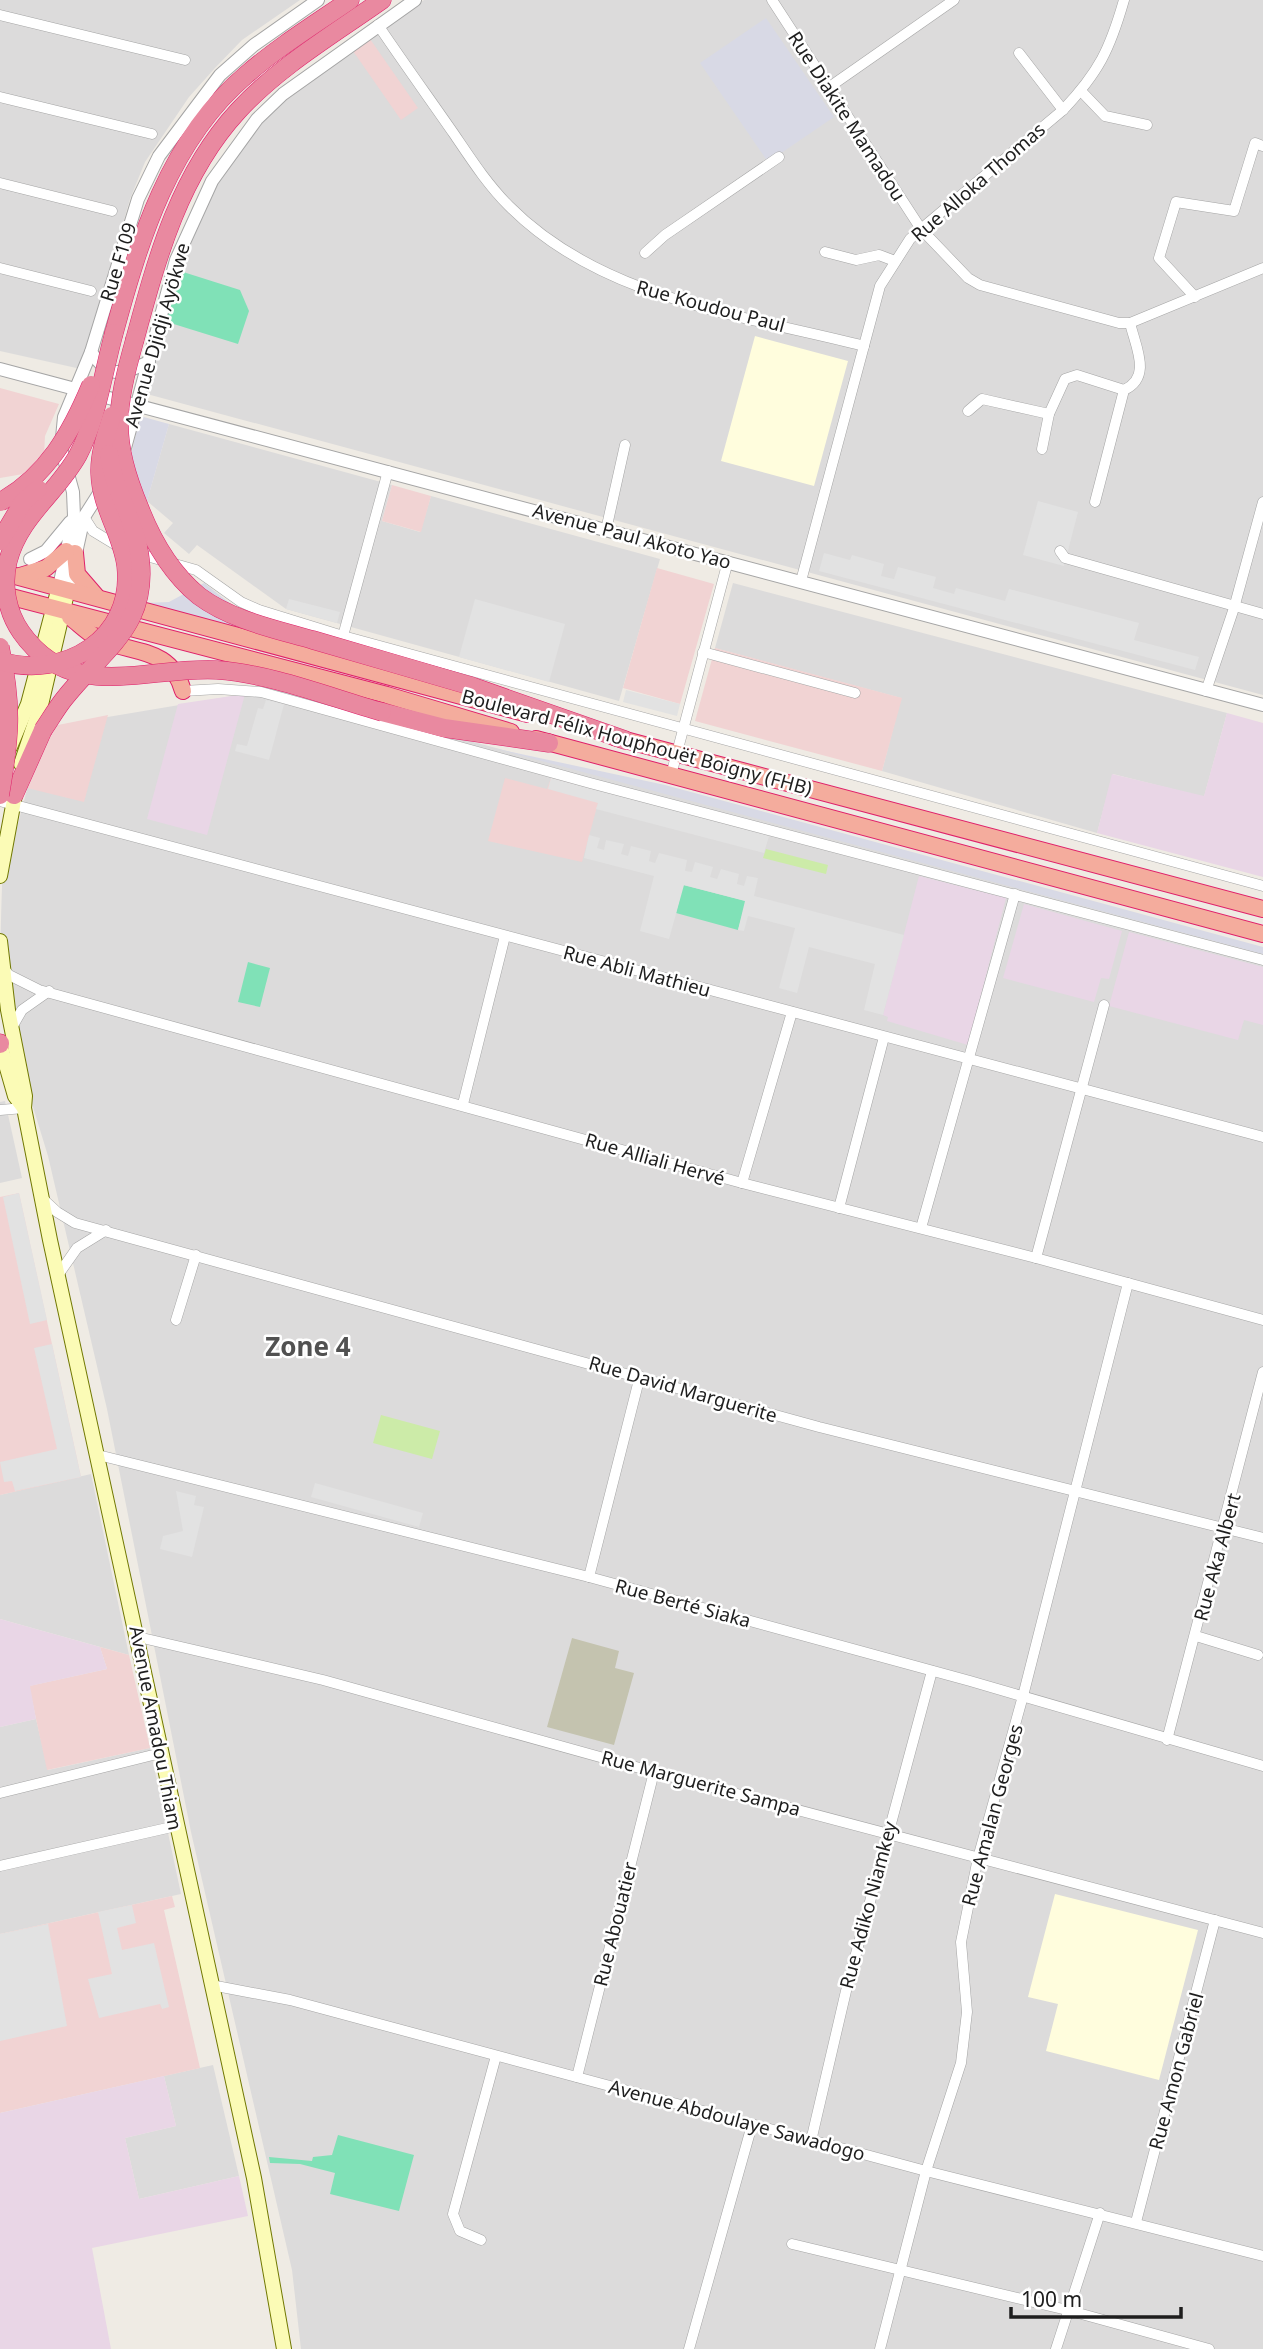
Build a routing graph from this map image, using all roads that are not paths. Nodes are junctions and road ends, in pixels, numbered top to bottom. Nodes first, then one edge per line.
1 (318, 0) edge
2 (350, 0) edge
3 (382, 0) edge
4 (415, 0) edge
5 (772, 0) edge
6 (954, 0) edge
7 (1124, 0) edge
8 (0, 15) edge
9 (378, 25) junction
10 (1019, 53) dead end
11 (185, 60) dead end
12 (828, 88) junction
13 (1081, 91) junction
14 (0, 97) edge
15 (1063, 110) junction
16 (1147, 125) dead end
17 (152, 134) dead end
18 (1263, 146) edge
19 (779, 157) dead end
20 (0, 183) edge
21 (112, 211) dead end
22 (921, 229) junction
23 (825, 252) dead end
24 (645, 253) dead end
25 (895, 261) junction
26 (0, 268) edge
27 (1263, 268) edge
28 (91, 291) dead end
29 (1195, 297) junction
30 (1130, 323) junction
31 (114, 333) junction
32 (135, 339) junction
33 (864, 346) junction
34 (91, 352) junction
35 (149, 362) junction
36 (0, 369) edge
37 (76, 388) junction
38 (1124, 390) junction
39 (138, 405) junction
40 (968, 411) dead end
41 (1049, 414) junction
42 (64, 417) junction
43 (130, 429) junction
44 (89, 431) junction
45 (107, 433) junction
46 (625, 445) dead end
47 (1042, 449) dead end
48 (388, 471) junction
49 (0, 502) edge
50 (1095, 502) dead end
51 (1263, 502) edge
52 (79, 517) junction
53 (606, 530) junction
54 (0, 541) edge
55 (1060, 551) dead end
56 (70, 552) junction
57 (0, 554) edge
58 (728, 561) junction
59 (35, 565) junction
60 (0, 572) edge
61 (19, 576) junction
62 (801, 581) junction
63 (64, 588) junction
64 (0, 594) edge
65 (98, 598) junction
66 (1234, 608) junction
67 (58, 610) junction
68 (1263, 614) edge
69 (343, 636) junction
70 (0, 648) edge
71 (704, 652) junction
72 (0, 661) edge
73 (183, 691) joint
74 (1206, 691) junction
75 (0, 692) edge
76 (855, 693) dead end
77 (34, 704) junction
78 (1263, 705) edge
79 (683, 729) junction
80 (625, 740) junction
81 (548, 743) junction
82 (677, 753) junction
83 (0, 771) edge
84 (671, 775) junction
85 (7, 799) edge
86 (0, 876) edge
87 (1263, 886) edge
88 (1015, 894) junction
89 (1263, 909) edge
90 (1263, 934) edge
91 (505, 936) junction
92 (0, 942) edge
93 (1263, 960) edge
94 (2, 966) junction
95 (49, 991) junction
96 (1104, 1005) dead end
97 (792, 1012) junction
98 (11, 1029) junction
99 (884, 1037) junction
100 (0, 1044) edge
101 (969, 1060) junction
102 (1081, 1088) junction
103 (463, 1104) junction
104 (24, 1108) junction
105 (0, 1110) edge
106 (1263, 1137) edge
107 (742, 1183) junction
108 (43, 1199) junction
109 (839, 1208) junction
110 (921, 1228) junction
111 (106, 1230) junction
112 (196, 1255) junction
113 (1036, 1258) junction
114 (58, 1276) junction
115 (1128, 1283) junction
116 (176, 1320) dead end
117 (1263, 1320) edge
118 (1263, 1372) edge
119 (640, 1376) junction
120 (99, 1455) junction
121 (1075, 1491) junction
122 (1224, 1529) junction
123 (1263, 1538) edge
124 (589, 1577) junction
125 (1196, 1636) junction
126 (138, 1637) junction
127 (1258, 1655) dead end
128 (932, 1671) junction
129 (1023, 1696) junction
130 (1167, 1740) junction
131 (161, 1753) junction
132 (1263, 1766) edge
133 (654, 1772) junction
134 (0, 1793) edge
135 (176, 1826) junction
136 (887, 1833) junction
137 (978, 1858) junction
138 (0, 1866) edge
139 (1215, 1920) junction
140 (1263, 1933) edge
141 (211, 1985) junction
142 (496, 2056) junction
143 (577, 2077) junction
144 (752, 2125) junction
145 (811, 2141) junction
146 (926, 2171) junction
147 (1100, 2213) junction
148 (1136, 2222) junction
149 (481, 2240) dead end
150 (792, 2244) dead end
151 (1263, 2256) edge
152 (900, 2270) junction
153 (1067, 2310) junction
154 (284, 2349) edge
155 (689, 2349) edge
156 (880, 2349) edge
157 (1056, 2349) edge
158 (1209, 2349) edge

1 - 34 street, Rue F109
2 - 31 highway
3 - 32 highway
4 - 9 street, Avenue Djidji Ayökwe
5 - 12 street, Rue Diakite Mamadou
6 - 12 street
7 - 13 street, Rue Alloka Thomas
8 - 11 street
9 - 33 street, Rue Koudou Paul
9 - 35 street, Avenue Djidji Ayökwe
10 - 15 street
12 - 22 street, Rue Diakite Mamadou
13 - 15 street, Rue Alloka Thomas
13 - 16 street
14 - 17 street
15 - 22 street, Rue Alloka Thomas
18 - 29 street
19 - 24 street
20 - 21 street
22 - 25 street, Rue Alloka Thomas
22 - 30 street, Rue Diakite Mamadou
23 - 25 street
25 - 33 street, Rue Alloka Thomas
26 - 28 street
27 - 29 street
29 - 30 street
30 - 38 street
31 - 44 highway, bridge
31 - 49 highway, bridge
32 - 45 highway, bridge
32 - 80 highway, bridge
33 - 62 street, Rue Alloka Thomas
34 - 35 street
34 - 37 street, Rue F109
35 - 39 street, Avenue Djidji Ayökwe
36 - 37 street, Avenue Paul Akoto Yao
37 - 39 street, Avenue Paul Akoto Yao
37 - 42 street, Rue F109
38 - 41 street
38 - 50 street
39 - 43 street, Avenue Djidji Ayökwe
39 - 48 street, Avenue Paul Akoto Yao
40 - 41 street
41 - 47 street
42 - 43 street
42 - 52 street, Rue F109
43 - 52 street, Avenue Djidji Ayökwe
44 - 54 highway, bridge
44 - 81 highway, bridge
45 - 72 highway, bridge
45 - 85 highway, bridge
46 - 53 street
48 - 53 street, Avenue Paul Akoto Yao
48 - 69 street
51 - 66 street
52 - 56 street, Avenue Djidji Ayökwe
52 - 59 street
52 - 69 street
53 - 58 street, Avenue Paul Akoto Yao
55 - 66 street
56 - 59 highway
56 - 63 street, Avenue Djidji Ayökwe
56 - 65 highway
57 - 59 street
58 - 62 street, Avenue Paul Akoto Yao
58 - 71 street
59 - 61 highway
59 - 63 street
60 - 61 highway, Boulevard Félix Houphouët Boigny (FHB)
61 - 63 highway, Boulevard Félix Houphouët Boigny (FHB)
62 - 74 street, Avenue Paul Akoto Yao
63 - 65 highway, Boulevard Félix Houphouët Boigny (FHB)
63 - 67 main road
64 - 67 highway, Boulevard Félix Houphouët Boigny (FHB)
65 - 80 highway, Boulevard Félix Houphouët Boigny (FHB)
66 - 68 street
66 - 74 street
67 - 73 highway
67 - 77 main road
67 - 81 highway, Boulevard Félix Houphouët Boigny (FHB)
69 - 79 street
70 - 85 highway, bridge
71 - 76 street
71 - 79 street
73 - 88 street
74 - 78 street, Avenue Paul Akoto Yao
75 - 77 street
77 - 83 main road
77 - 85 main road
79 - 82 street
79 - 87 street
80 - 82 highway, Boulevard Félix Houphouët Boigny (FHB)
81 - 84 highway, Boulevard Félix Houphouët Boigny (FHB)
82 - 84 street
82 - 89 highway, Boulevard Félix Houphouët Boigny (FHB)
84 - 90 highway, Boulevard Félix Houphouët Boigny (FHB)
85 - 86 main road
85 - 91 street, Rue Abli Mathieu
88 - 93 street
88 - 101 street
91 - 97 street, Rue Abli Mathieu
91 - 103 street
92 - 94 main road, Avenue Amadou Thiam
94 - 95 street, Rue Alliali Hervé
94 - 98 main road, Avenue Amadou Thiam
95 - 98 street
95 - 103 street, Rue Alliali Hervé
96 - 102 street
97 - 99 street, Rue Abli Mathieu
97 - 107 street
98 - 104 main road, Avenue Amadou Thiam
99 - 101 street, Rue Abli Mathieu
99 - 109 street
100 - 104 main road, Avenue Amadou Thiam
101 - 102 street, Rue Abli Mathieu
101 - 110 street
102 - 106 street, Rue Abli Mathieu
102 - 113 street
103 - 107 street, Rue Alliali Hervé
104 - 105 street
104 - 108 main road, Avenue Amadou Thiam
107 - 109 street, Rue Alliali Hervé
108 - 111 street, Rue David Marguerite
108 - 114 main road, Avenue Amadou Thiam
109 - 110 street, Rue Alliali Hervé
110 - 113 street, Rue Alliali Hervé
111 - 112 street, Rue David Marguerite
111 - 114 street
112 - 116 street
112 - 119 street, Rue David Marguerite
113 - 115 street, Rue Alliali Hervé
114 - 120 main road, Avenue Amadou Thiam
115 - 117 street, Rue Alliali Hervé
115 - 121 street, Rue Amalan Georges
118 - 122 street, Rue Aka Albert
119 - 121 street, Rue David Marguerite
119 - 124 street
120 - 124 street, Rue Berté Siaka
120 - 126 main road, Avenue Amadou Thiam
121 - 122 street, Rue David Marguerite
121 - 129 street, Rue Amalan Georges
122 - 123 street, Rue David Marguerite
122 - 125 street, Rue Aka Albert
124 - 128 street, Rue Berté Siaka
125 - 127 street
125 - 130 street, Rue Aka Albert
126 - 131 main road, Avenue Amadou Thiam
126 - 133 street, Rue Marguerite Sampa
128 - 129 street, Rue Berté Siaka
128 - 136 street, Rue Adiko Niamkey
129 - 130 street, Rue Berté Siaka
129 - 137 street, Rue Amalan Georges
130 - 132 street, Rue Berté Siaka
131 - 134 street
131 - 135 main road, Avenue Amadou Thiam
133 - 136 street, Rue Marguerite Sampa
133 - 143 street, Rue Abouatier
135 - 138 street
135 - 141 main road, Avenue Amadou Thiam
136 - 137 street, Rue Marguerite Sampa
136 - 145 street, Rue Adiko Niamkey
137 - 139 street, Rue Marguerite Sampa
137 - 146 street, Rue Amalan Georges
139 - 140 street, Rue Marguerite Sampa
139 - 148 street, Rue Amon Gabriel
141 - 142 street, Avenue Abdoulaye Sawadogo
141 - 154 main road, Avenue Amadou Thiam
142 - 143 street, Avenue Abdoulaye Sawadogo
142 - 149 street
143 - 144 street, Avenue Abdoulaye Sawadogo
144 - 145 street, Avenue Abdoulaye Sawadogo
144 - 155 street
145 - 146 street, Avenue Abdoulaye Sawadogo
146 - 147 street, Avenue Abdoulaye Sawadogo
146 - 152 street, Rue Amalan Georges
147 - 148 street, Avenue Abdoulaye Sawadogo
147 - 153 street
148 - 151 street, Avenue Abdoulaye Sawadogo
150 - 152 street
152 - 153 street
152 - 156 street, Rue Amalan Georges
153 - 157 street
153 - 158 street

